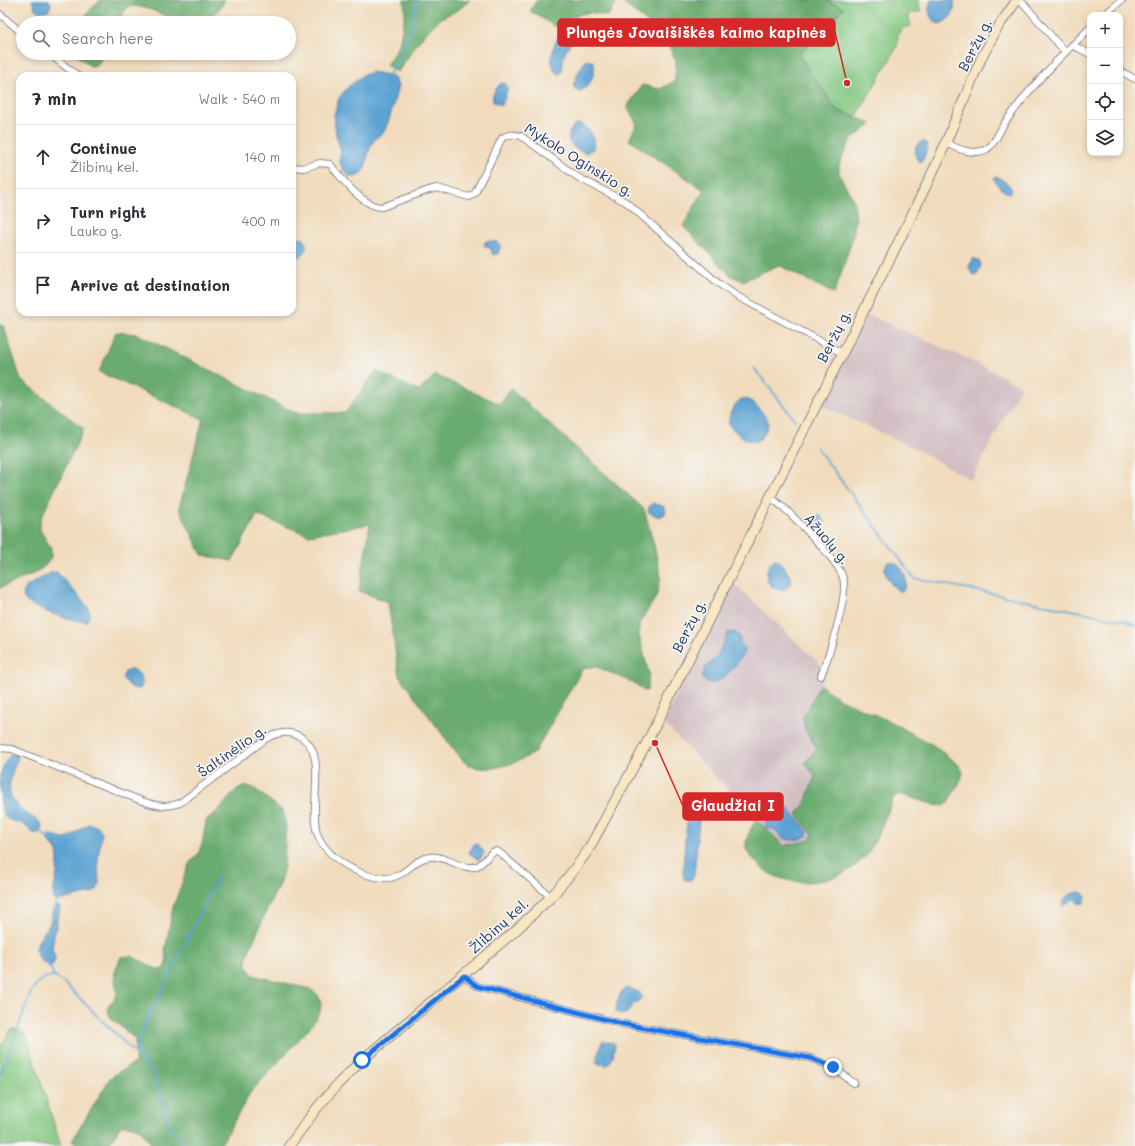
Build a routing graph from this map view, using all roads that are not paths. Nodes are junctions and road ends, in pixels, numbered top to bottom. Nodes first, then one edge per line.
1 (1018, 0) edge
2 (1122, 0) edge
3 (1108, 12) edge
4 (0, 14) edge
5 (16, 28) edge
6 (1087, 31) edge
7 (1072, 45) junction
8 (1065, 52) junction
9 (1087, 52) edge
10 (57, 60) edge
11 (73, 72) edge
12 (1123, 73) edge
13 (1135, 80) edge
14 (946, 143) junction
15 (296, 167) edge
16 (842, 353) junction
17 (769, 497) junction
18 (821, 676) dead end
19 (675, 685) joint
20 (0, 748) edge
21 (551, 897) junction
22 (464, 976) junction
23 (854, 1082) dead end
24 (289, 1146) edge

1 - 8 street
1 - 14 main road, Beržų g.
2 - 3 street
4 - 5 street
6 - 7 street
7 - 8 street
7 - 9 street
8 - 14 street
10 - 11 street
12 - 13 street
14 - 16 main road, Beržų g.
15 - 16 street, Mykolo Oginskio g.
16 - 17 main road, Beržų g.
17 - 18 street, Ąžuolų g.
17 - 19 main road, Beržų g.
19 - 21 main road, Žlibinų kel.
20 - 21 street, Šaltinėlio g.
21 - 22 main road, Žlibinų kel.
22 - 23 street
22 - 24 main road, Žlibinų kel.

